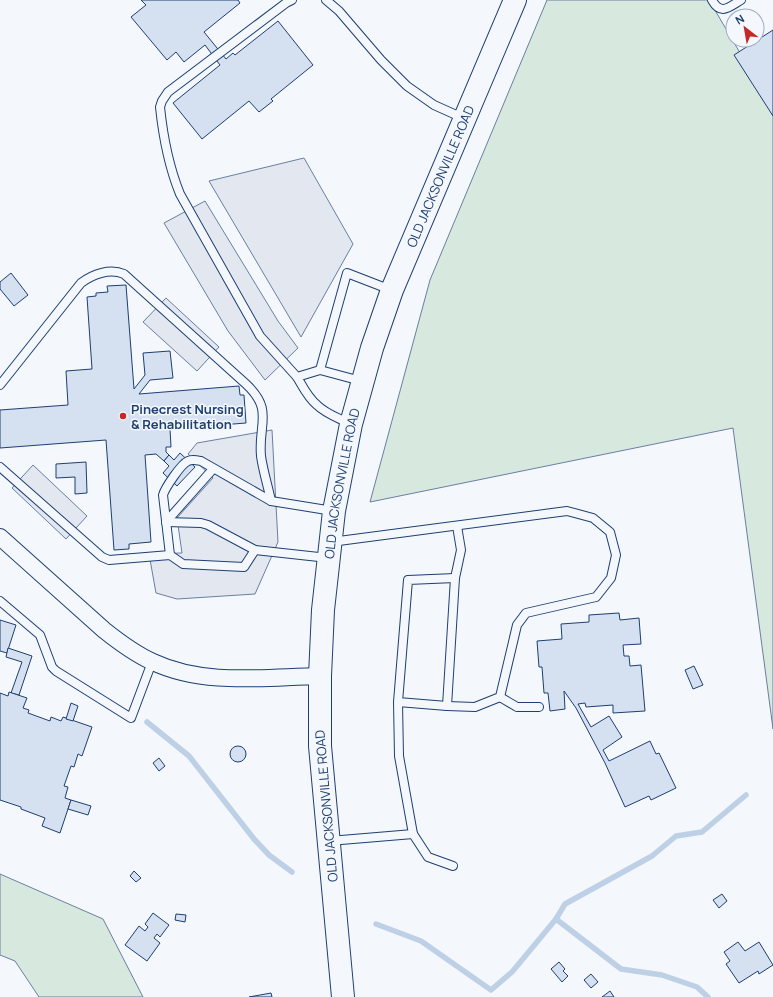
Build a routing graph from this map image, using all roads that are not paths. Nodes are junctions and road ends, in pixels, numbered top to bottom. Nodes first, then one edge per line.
1 (292, 0) edge
2 (326, 0) edge
3 (515, 0) edge
4 (712, 0) edge
5 (741, 0) edge
6 (465, 119) junction
7 (392, 290) junction
8 (320, 370) junction
9 (297, 377) junction
10 (362, 381) junction
11 (0, 385) edge
12 (351, 424) junction
13 (0, 467) edge
14 (213, 468) junction
15 (271, 501) junction
16 (334, 511) junction
17 (166, 522) junction
18 (457, 526) junction
19 (0, 537) edge
20 (255, 550) junction
21 (329, 550) junction
22 (170, 555) junction
23 (455, 578) junction
24 (0, 601) edge
25 (152, 662) junction
26 (320, 676) junction
27 (500, 697) junction
28 (398, 702) junction
29 (448, 706) junction
30 (539, 707) dead end
31 (413, 834) junction
32 (328, 841) junction
33 (453, 866) dead end
34 (343, 997) edge

1 - 9 lane
2 - 6 lane
3 - 6 main road, OLD JACKSONVILLE ROAD
4 - 5 lane
6 - 7 main road, OLD JACKSONVILLE ROAD
7 - 8 lane
7 - 10 main road, OLD JACKSONVILLE ROAD
8 - 9 lane
8 - 10 lane
9 - 12 lane
10 - 12 main road, OLD JACKSONVILLE ROAD
11 - 15 lane
12 - 16 main road, OLD JACKSONVILLE ROAD
13 - 22 lane
14 - 15 lane
14 - 17 lane
14 - 17 lane
15 - 16 lane
16 - 21 main road, OLD JACKSONVILLE ROAD
17 - 20 lane
17 - 22 lane
18 - 21 lane
18 - 23 lane
18 - 27 lane
19 - 25 street
20 - 21 lane
20 - 22 lane
21 - 26 main road, OLD JACKSONVILLE ROAD
23 - 28 lane
23 - 29 lane
24 - 25 lane
25 - 26 street
26 - 32 main road, OLD JACKSONVILLE ROAD
27 - 29 lane
27 - 30 lane
28 - 29 lane
28 - 31 lane
31 - 32 lane
31 - 33 lane
32 - 34 main road, OLD JACKSONVILLE ROAD

